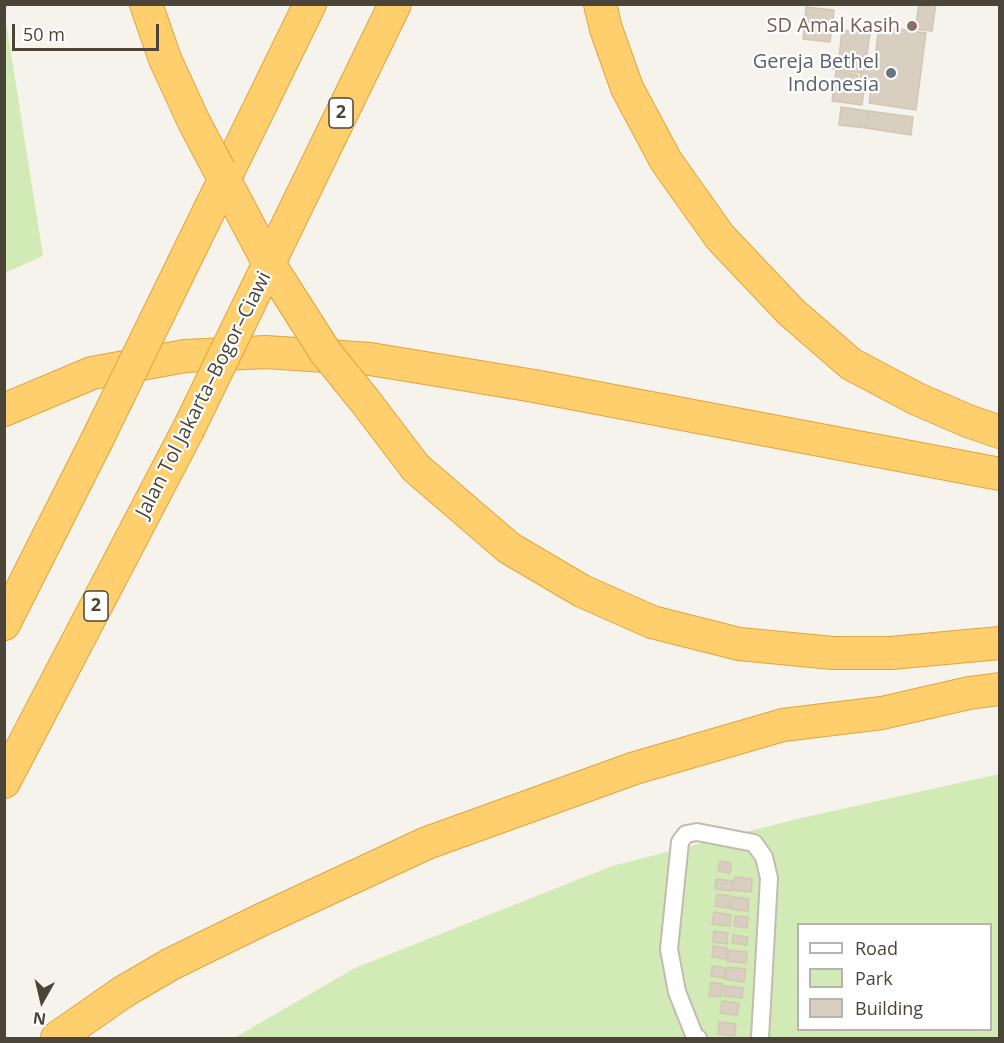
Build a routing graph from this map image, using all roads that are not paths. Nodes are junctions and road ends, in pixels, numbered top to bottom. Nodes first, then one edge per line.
1 (146, 4) edge
2 (310, 4) edge
3 (394, 4) edge
4 (600, 4) edge
5 (4, 410) edge
6 (999, 432) edge
7 (999, 474) edge
8 (4, 624) edge
9 (999, 643) edge
10 (999, 689) edge
11 (4, 782) edge
12 (57, 1038) edge
13 (698, 1038) edge
14 (760, 1038) edge

1 - 9 highway, bridge
2 - 8 highway, bridge
3 - 11 highway, Jalan Tol Jakarta–Bogor–Ciawi / 2, bridge
4 - 6 highway
5 - 7 highway
10 - 12 highway
13 - 14 street

